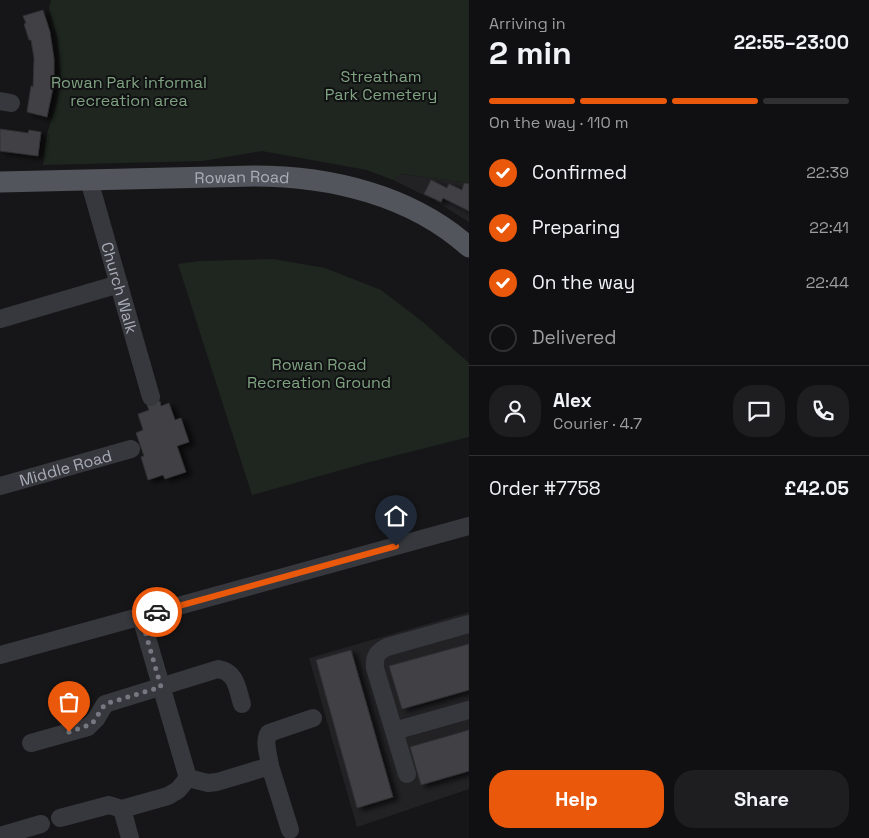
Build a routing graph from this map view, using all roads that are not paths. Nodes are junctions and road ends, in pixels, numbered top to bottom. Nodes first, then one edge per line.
1 (89, 180) junction
2 (0, 182) edge
3 (469, 247) edge
4 (119, 284) junction
5 (0, 319) edge
6 (150, 397) dead end
7 (131, 449) dead end
8 (0, 486) edge
9 (469, 526) edge
10 (141, 617) junction
11 (469, 624) edge
12 (0, 655) edge
13 (161, 687) junction
14 (242, 704) dead end
15 (469, 710) edge
16 (313, 718) dead end
17 (394, 731) junction
18 (31, 743) dead end
19 (270, 766) junction
20 (407, 774) dead end
21 (188, 778) junction
22 (122, 809) junction
23 (60, 818) dead end
24 (42, 824) dead end
25 (290, 830) dead end
26 (0, 836) edge
27 (130, 838) edge

1 - 2 main road, Rowan Road
1 - 3 main road, Rowan Road
1 - 4 street, Church Walk
4 - 5 street
4 - 6 street, Church Walk
7 - 8 street, Middle Road
9 - 10 street
10 - 12 street
10 - 13 street
11 - 17 street
13 - 14 street
13 - 18 street
13 - 21 street
15 - 17 street
16 - 19 street
17 - 20 street
19 - 21 street
19 - 25 street
21 - 22 street
22 - 23 street
22 - 27 street
24 - 26 street

